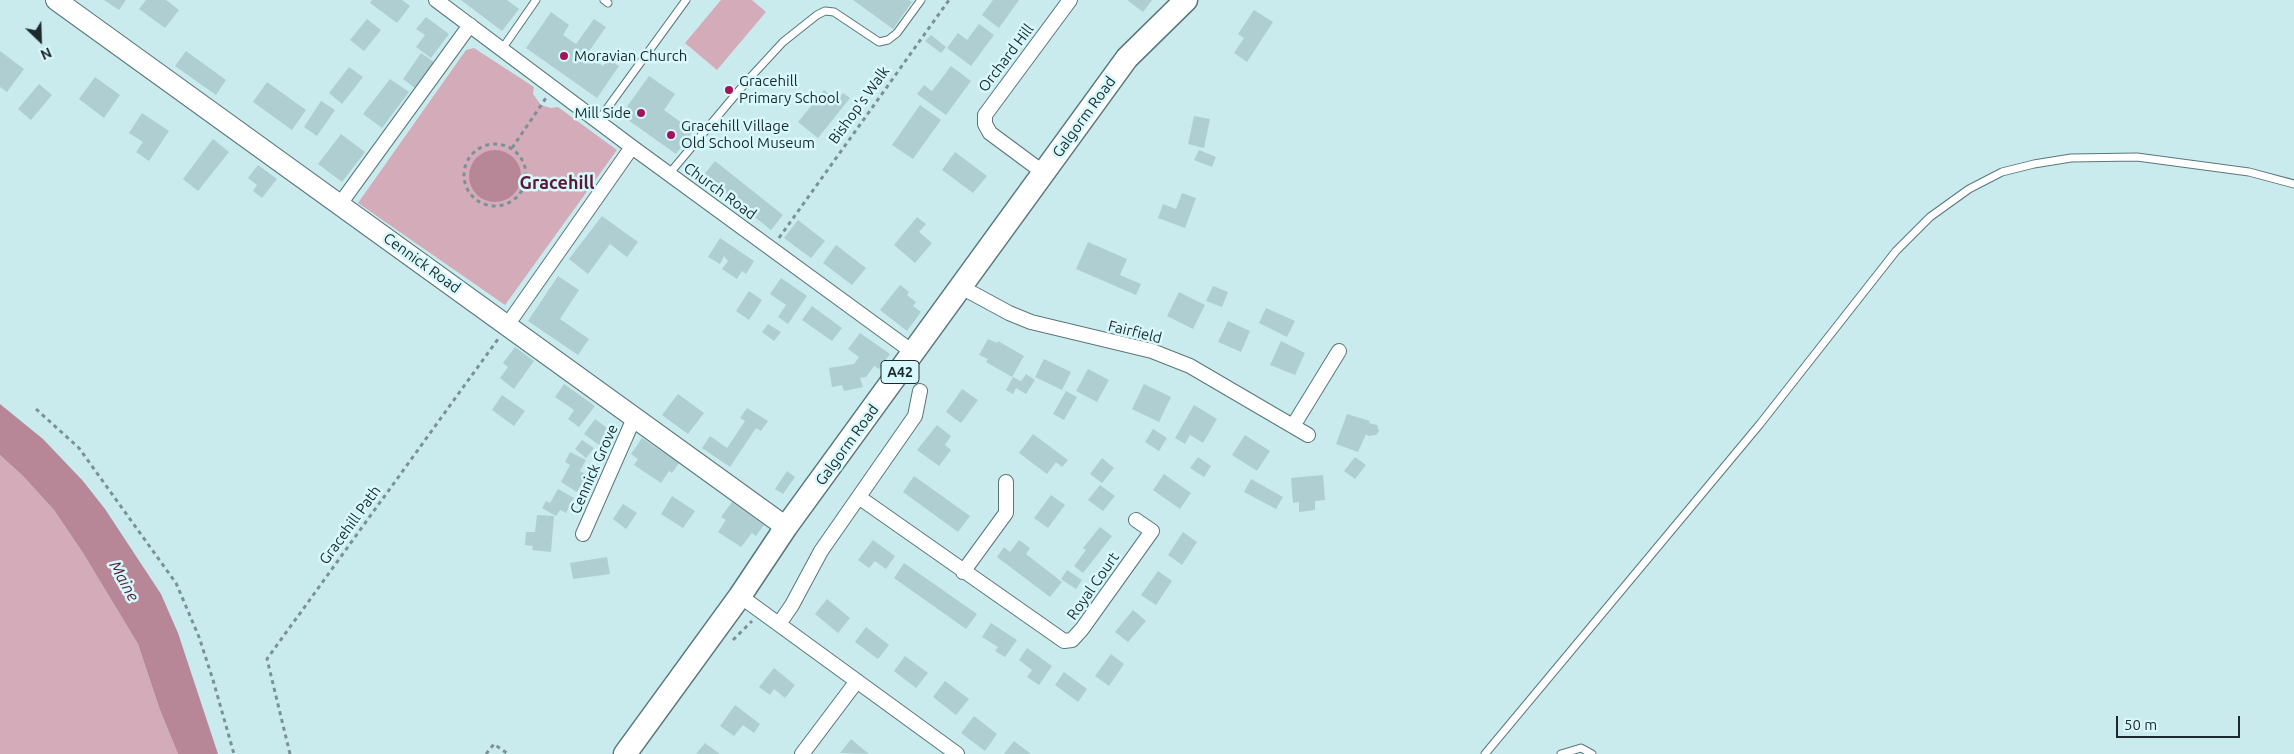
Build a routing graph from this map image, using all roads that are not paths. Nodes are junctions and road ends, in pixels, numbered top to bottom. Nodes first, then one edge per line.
1 (56, 0) edge
2 (436, 0) edge
3 (536, 0) edge
4 (686, 0) edge
5 (921, 0) edge
6 (1070, 0) edge
7 (1186, 0) edge
8 (470, 25) junction
9 (502, 49) junction
10 (598, 121) junction
11 (632, 146) junction
12 (1044, 173) junction
13 (669, 174) junction
14 (2294, 184) edge
15 (340, 204) junction
16 (961, 287) junction
17 (508, 324) junction
18 (1339, 350) dead end
19 (914, 353) junction
20 (920, 391) dead end
21 (635, 416) junction
22 (1293, 426) junction
23 (1308, 436) dead end
24 (1006, 482) dead end
25 (860, 498) junction
26 (1136, 520) dead end
27 (786, 527) junction
28 (583, 534) dead end
29 (963, 572) junction
30 (740, 596) junction
31 (779, 624) junction
32 (858, 681) junction
33 (625, 754) edge
34 (802, 754) edge
35 (957, 754) edge
36 (1485, 754) edge
37 (1561, 754) edge
38 (1592, 754) edge

1 - 15 street, Cennick Road
2 - 8 street, Church Road
3 - 9 lane
4 - 10 lane
5 - 13 lane
6 - 12 street, Orchard Hill
7 - 12 main road, Galgorm Road / A42
8 - 9 street, Church Road
8 - 15 street
9 - 10 street, Church Road
10 - 11 street, Church Road
11 - 13 street, Church Road
11 - 17 street
12 - 16 main road, Galgorm Road / A42
13 - 19 street, Church Road
14 - 36 lane
15 - 17 street, Cennick Road
16 - 19 main road, Galgorm Road / A42
16 - 22 street, Fairfield
17 - 21 street, Cennick Road
18 - 22 street
19 - 27 main road, Galgorm Road / A42
20 - 25 street
21 - 27 street, Cennick Road
21 - 28 street, Cennick Grove
22 - 23 street, Fairfield
24 - 29 street
25 - 29 street, Royal Court
25 - 31 street
26 - 29 street, Royal Court
27 - 30 main road, Galgorm Road / A42
30 - 31 street
30 - 33 main road, Galgorm Road / A42
31 - 32 street
32 - 34 street
32 - 35 street
37 - 38 lane

